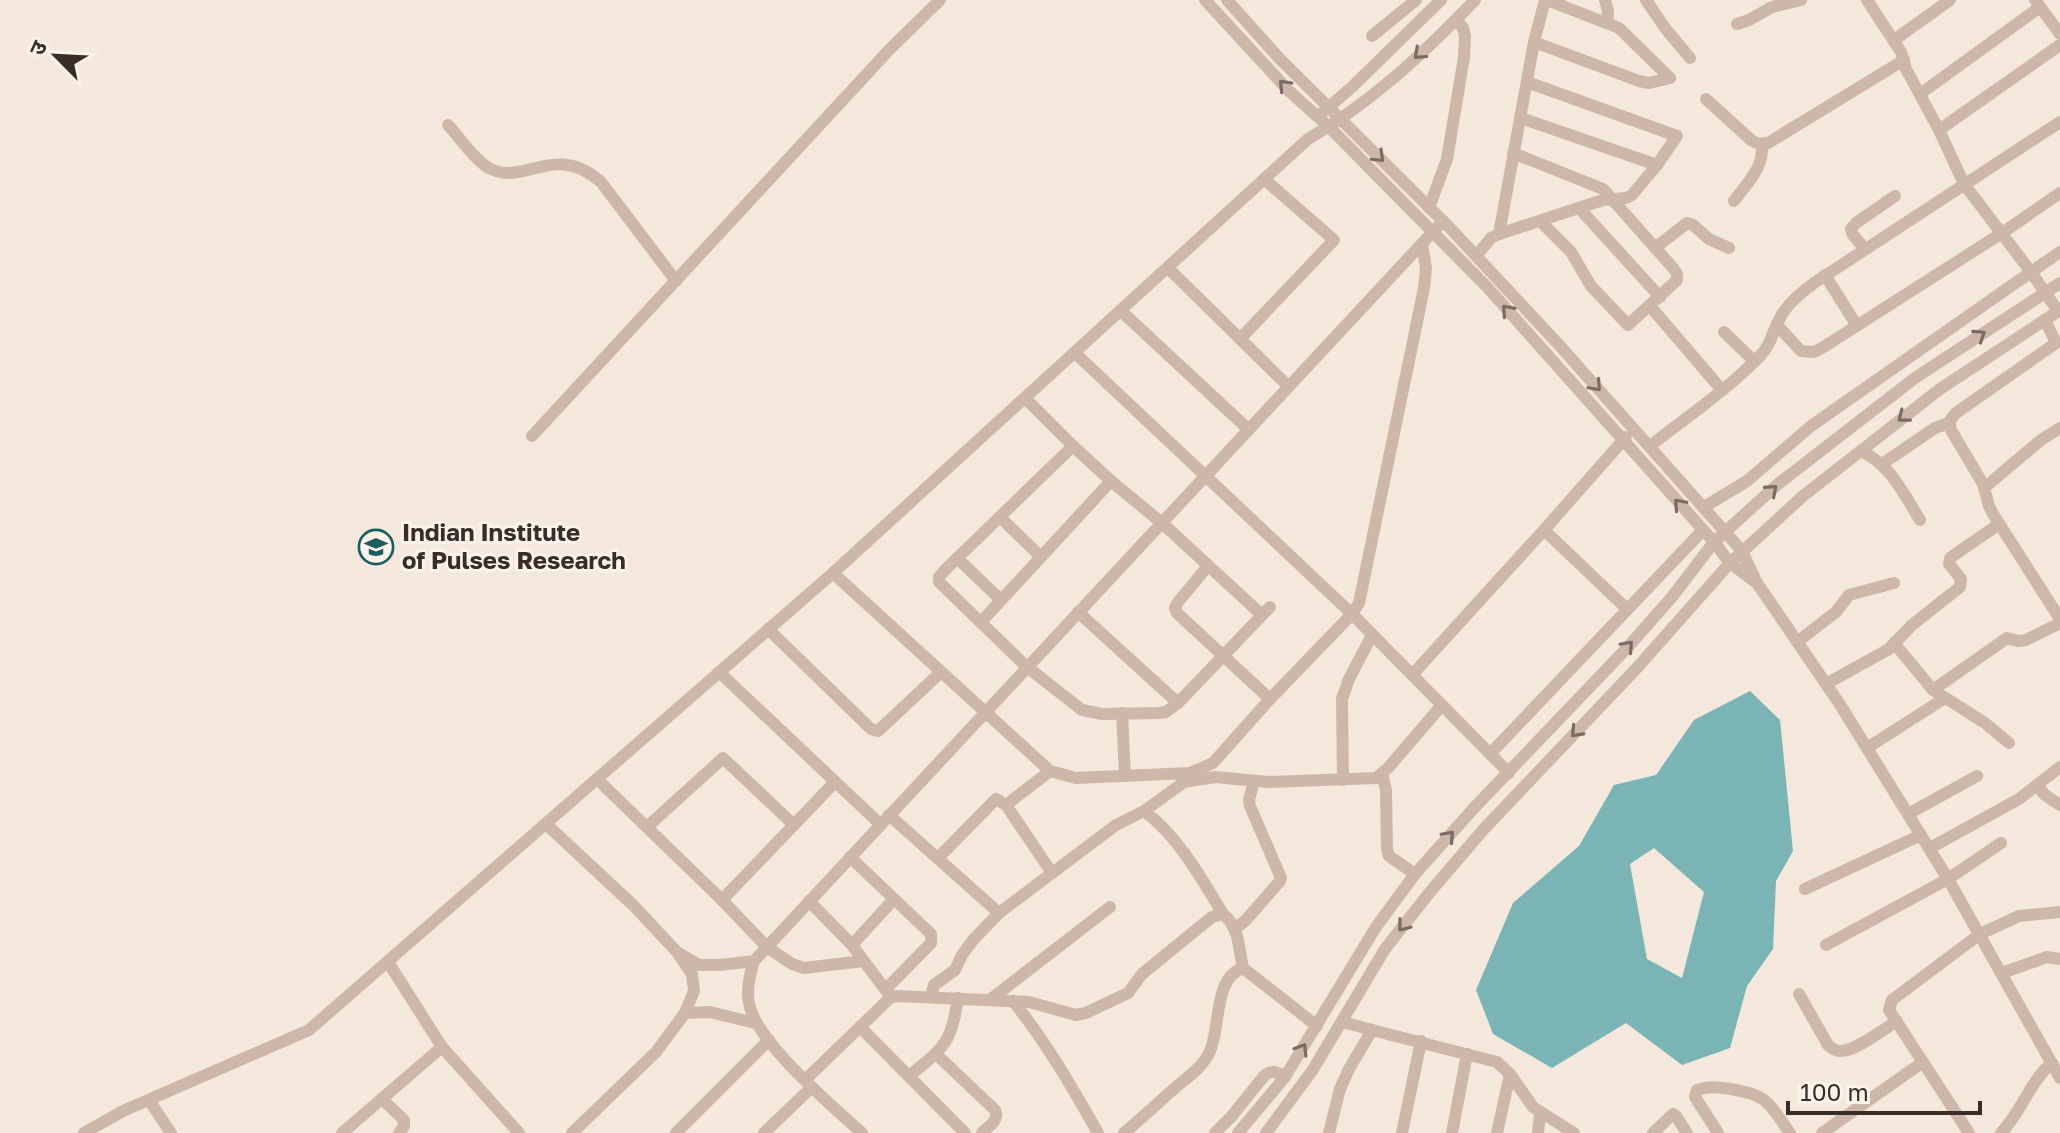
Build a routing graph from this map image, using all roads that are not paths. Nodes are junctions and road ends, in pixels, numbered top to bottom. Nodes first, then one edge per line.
1 (940, 0) edge
2 (1205, 0) edge
3 (1227, 0) edge
4 (1416, 0) edge
5 (1441, 0) edge
6 (1475, 0) edge
7 (1546, 0) edge
8 (1605, 0) edge
9 (1646, 0) edge
10 (1801, 0) edge
11 (1867, 0) edge
12 (1950, 0) edge
13 (2038, 4) edge
14 (1456, 20) junction
15 (1607, 23) junction
16 (1737, 24) dead end
17 (2060, 34) edge
18 (1372, 36) dead end
19 (1894, 40) junction
20 (1534, 42) junction
21 (2060, 45) edge
22 (1690, 58) dead end
23 (1904, 60) junction
24 (1527, 82) junction
25 (1920, 94) junction
26 (1706, 99) dead end
27 (1323, 113) junction
28 (1521, 118) junction
29 (2060, 122) edge
30 (1334, 123) junction
31 (448, 125) dead end
32 (1939, 130) junction
33 (1308, 139) junction
34 (1762, 144) junction
35 (1513, 153) junction
36 (1657, 165) junction
37 (1264, 179) junction
38 (1964, 184) junction
39 (2060, 193) edge
40 (1895, 196) dead end
41 (1611, 198) junction
42 (1734, 201) dead end
43 (1429, 208) junction
44 (1579, 208) junction
45 (1443, 221) junction
46 (1540, 221) junction
47 (1433, 232) junction
48 (2002, 233) junction
49 (1499, 234) junction
50 (1422, 244) junction
51 (1655, 248) junction
52 (1729, 248) dead end
53 (1865, 249) junction
54 (2060, 252) edge
55 (1476, 256) junction
56 (1168, 268) junction
57 (2031, 272) junction
58 (1825, 275) junction
59 (676, 281) junction
60 (2060, 283) edge
61 (2046, 292) junction
62 (1655, 302) junction
63 (2059, 310) edge
64 (1121, 311) junction
65 (2045, 320) junction
66 (1777, 325) junction
67 (1857, 326) junction
68 (1724, 332) dead end
69 (1240, 339) junction
70 (2059, 345) edge
71 (1075, 353) junction
72 (1754, 361) junction
73 (1288, 386) junction
74 (1721, 389) junction
75 (1025, 398) junction
76 (1949, 423) junction
77 (2060, 428) edge
78 (1248, 429) junction
79 (1635, 429) junction
80 (532, 436) dead end
81 (1622, 440) junction
82 (1073, 446) junction
83 (1650, 446) junction
84 (1861, 451) junction
85 (1882, 464) junction
86 (1204, 476) junction
87 (1111, 481) junction
88 (1984, 488) junction
89 (1704, 507) junction
90 (1000, 517) junction
91 (1920, 520) dead end
92 (1162, 523) junction
93 (1999, 524) junction
94 (1544, 530) junction
95 (1703, 530) junction
96 (1726, 531) junction
97 (1714, 542) junction
98 (1742, 551) junction
99 (1041, 557) junction
100 (957, 558) junction
101 (1730, 563) junction
102 (1208, 566) junction
103 (833, 573) junction
104 (1757, 583) junction
105 (1894, 583) dead end
106 (1001, 600) junction
107 (1627, 609) junction
108 (1078, 612) junction
109 (1352, 614) junction
110 (2060, 621) edge
111 (981, 622) junction
112 (768, 629) junction
113 (1372, 635) junction
114 (1797, 642) junction
115 (1894, 643) junction
116 (1223, 656) junction
117 (1027, 667) junction
118 (719, 672) junction
119 (941, 672) junction
120 (1412, 675) junction
121 (1826, 684) junction
122 (1933, 690) junction
123 (1945, 698) junction
124 (1270, 699) junction
125 (1178, 703) junction
126 (1442, 705) junction
127 (986, 711) junction
128 (1122, 713) junction
129 (2009, 743) dead end
130 (1867, 748) junction
131 (1490, 754) junction
132 (2060, 767) edge
133 (1050, 771) junction
134 (1509, 773) junction
135 (1382, 774) junction
136 (1125, 776) junction
137 (1977, 776) dead end
138 (1187, 777) junction
139 (597, 779) junction
140 (1343, 780) junction
141 (1254, 781) junction
142 (835, 782) junction
143 (2037, 785) junction
144 (1006, 805) junction
145 (2060, 805) edge
146 (1144, 811) junction
147 (1908, 814) junction
148 (885, 820) junction
149 (546, 824) junction
150 (794, 825) junction
151 (647, 827) junction
152 (1921, 835) junction
153 (2001, 843) dead end
154 (1930, 848) junction
155 (850, 857) junction
156 (938, 858) junction
157 (1052, 873) junction
158 (1415, 874) junction
159 (1948, 879) junction
160 (1805, 889) dead end
161 (894, 899) junction
162 (722, 900) junction
163 (809, 901) junction
164 (1110, 907) dead end
165 (2060, 912) edge
166 (999, 913) junction
167 (1223, 914) junction
168 (1236, 928) junction
169 (1980, 934) junction
170 (852, 945) junction
171 (1826, 945) dead end
172 (767, 947) junction
173 (677, 952) junction
174 (2060, 959) edge
175 (754, 961) junction
176 (863, 961) junction
177 (388, 962) junction
178 (1243, 968) junction
179 (2002, 973) junction
180 (888, 993) junction
181 (1799, 994) dead end
182 (931, 997) junction
183 (958, 998) junction
184 (991, 999) junction
185 (1013, 1001) junction
186 (685, 1013) junction
187 (1897, 1021) junction
188 (1343, 1022) junction
189 (755, 1023) junction
190 (1317, 1026) junction
191 (860, 1027) junction
192 (1372, 1030) junction
193 (769, 1040) junction
194 (1421, 1041) junction
195 (442, 1047) junction
196 (936, 1054) junction
197 (1467, 1054) junction
198 (1923, 1062) junction
199 (2052, 1063) junction
200 (1510, 1074) junction
201 (909, 1076) junction
202 (1285, 1077) junction
203 (2060, 1078) edge
204 (809, 1084) junction
205 (382, 1099) junction
206 (149, 1100) junction
207 (1540, 1114) junction
208 (515, 1132) edge
209 (84, 1133) edge
210 (171, 1133) edge
211 (342, 1133) edge
212 (399, 1133) edge
213 (572, 1133) edge
214 (676, 1133) edge
215 (764, 1133) edge
216 (862, 1133) edge
217 (965, 1133) edge
218 (982, 1133) edge
219 (1098, 1133) edge
220 (1124, 1133) edge
221 (1215, 1133) edge
222 (1238, 1133) edge
223 (1266, 1133) edge
224 (1329, 1133) edge
225 (1402, 1133) edge
226 (1452, 1133) edge
227 (1497, 1133) edge
228 (1538, 1133) edge
229 (1574, 1133) edge
230 (1653, 1133) edge
231 (1687, 1133) edge
232 (1718, 1133) edge
233 (1790, 1133) edge
234 (1822, 1133) edge
235 (1969, 1133) edge
236 (2001, 1133) edge

1 - 59 street
27 -> 2 street
3 - 27 street
4 - 18 street
5 - 27 street
6 - 14 street
7 - 15 street
7 - 20 street
8 - 15 street
9 - 22 street
10 - 16 street
11 - 19 street
12 - 19 street
13 - 17 street
13 - 25 street
14 -> 30 street
14 - 43 street
15 - 20 street
19 - 23 street
20 - 24 street
21 - 32 street
23 - 25 street
23 - 34 street
24 - 28 street
24 - 36 street
25 - 32 street
26 - 34 street
27 - 30 street
27 - 33 street
28 - 35 street
28 - 36 street
29 - 38 street
30 - 33 street
30 -> 43 street
30 - 47 street
31 - 59 street
32 - 38 street
33 - 37 street
34 - 42 street
35 - 41 street
35 - 49 street
36 - 41 street
37 - 56 street
37 - 69 street
38 - 48 street
38 - 53 street
39 - 48 street
40 - 53 street
41 - 44 street
41 - 51 street
43 - 45 street
44 - 46 street
44 - 62 street
45 - 47 street
45 - 55 street
46 - 49 street
46 - 62 street
47 - 50 street
81 -> 47 street
48 - 57 street
48 - 67 street
49 - 55 street
50 - 73 street
50 - 109 street
51 - 52 street
51 - 62 street
53 - 58 street
54 - 57 street
55 -> 79 street
56 - 64 street
56 - 69 street
57 - 61 street
57 - 89 street
58 - 66 street
58 - 67 street
59 - 80 street
60 - 61 street
61 - 63 street
96 -> 61 street
62 - 74 street
63 - 65 street
64 - 71 street
64 - 78 street
65 - 70 street
65 -> 84 street
66 - 67 street
66 - 72 street
68 - 72 street
69 - 73 street
70 - 76 street
71 - 75 street
71 - 86 street
72 - 74 street
73 - 78 street
74 - 83 street
75 - 82 street
75 - 103 street
76 - 85 street
76 - 88 street
77 - 88 street
78 - 86 street
79 - 81 street
79 - 83 street
81 - 94 street
95 -> 81 street
82 - 87 street
82 - 90 street
83 - 89 street
84 - 85 street
84 - 98 street
85 - 91 street
86 - 92 street
86 - 109 street
87 - 92 street
87 - 99 street
88 - 93 street
89 - 96 street
90 - 99 street
90 - 100 street
92 - 102 street
92 - 108 street
93 - 110 street
93 - 115 street
94 - 107 street
94 - 120 street
95 - 97 street
95 - 107 street
96 - 97 street
96 - 98 street
97 - 101 street
134 -> 97 street
98 - 101 street
98 - 104 street
99 - 106 street
100 - 106 street
100 - 111 street
101 - 104 street
101 -> 188 street
102 - 116 street
102 - 116 street
103 - 112 street
103 - 119 street
104 - 114 street
105 - 114 street
106 - 111 street
107 - 131 street
108 - 117 street
108 - 125 street
109 - 113 street
109 - 124 street
110 - 122 street
111 - 117 street
112 - 118 street
112 - 119 street
113 - 120 street
113 - 140 street
114 - 121 street
115 - 121 street
115 - 122 street
116 - 124 street
116 - 125 street
117 - 127 street
117 - 128 street
118 - 139 street
118 - 142 street
119 - 127 street
120 - 126 street
121 - 130 street
122 - 123 street
123 - 129 street
123 - 130 street
124 - 138 street
125 - 128 street
126 - 131 street
126 - 135 street
127 - 133 street
127 - 148 street
128 - 136 street
130 - 147 street
131 - 134 street
132 - 143 street
133 - 136 street
133 - 144 street
158 -> 134 street
135 - 140 street
135 - 158 street
136 - 138 street
137 - 147 street
138 - 141 street
138 - 146 street
139 - 149 street
139 - 151 street
140 - 141 street
141 - 168 street
142 - 148 street
142 - 150 street
143 - 145 street
143 - 154 street
144 - 156 street
144 - 157 street
146 - 157 street
146 - 167 street
147 - 152 street
148 - 155 street
148 - 156 street
149 - 173 street
149 - 177 street
150 - 151 street
150 - 162 street
151 - 162 street
152 - 154 street
152 - 160 street
153 - 159 street
154 - 159 street
155 - 161 street
155 - 163 street
156 - 166 street
157 - 166 street
158 - 190 street
159 - 169 street
159 - 171 street
161 - 170 street
161 - 180 street
162 - 172 street
163 - 170 street
163 - 172 street
164 - 184 street
165 - 169 street
166 - 182 street
167 - 168 street
167 - 185 street
168 - 178 street
169 - 179 street
169 - 187 street
170 - 176 street
172 - 175 street
172 - 176 street
173 - 175 street
173 - 186 street
174 - 179 street
175 - 189 street
176 - 180 street
177 - 195 street
177 - 206 street
178 - 190 street
178 - 220 street
179 - 199 street
180 - 182 street
180 - 191 street
181 - 187 street
182 - 183 street
183 - 184 street
183 - 196 street
184 - 185 street
185 - 219 street
186 - 189 street
186 - 213 street
187 - 198 street
188 - 192 street
188 - 223 street
189 - 193 street
202 -> 190 street
191 - 201 street
191 - 204 street
192 - 194 street
192 - 224 street
193 - 204 street
193 - 214 street
194 - 197 street
194 - 225 street
195 - 205 street
195 - 208 street
196 - 201 street
196 - 218 street
197 - 200 street
197 - 226 street
198 - 234 street
198 - 235 street
199 - 203 street
199 - 236 street
200 - 207 street
200 - 227 street
201 - 217 street
202 - 221 street
202 - 222 street
204 - 215 street
204 - 216 street
205 - 211 street
205 - 212 street
206 - 209 street
206 - 210 street
207 - 228 street
207 - 229 street
230 - 231 street
232 - 233 street

